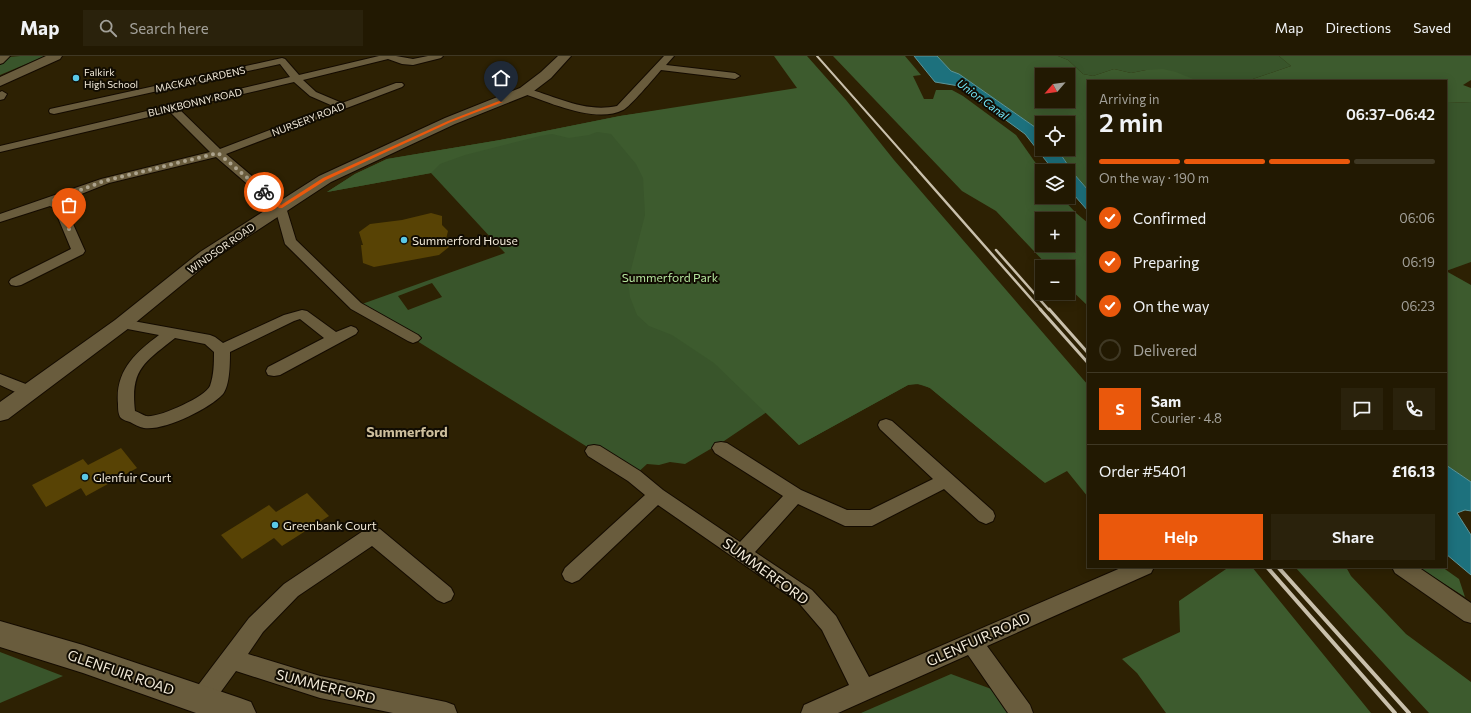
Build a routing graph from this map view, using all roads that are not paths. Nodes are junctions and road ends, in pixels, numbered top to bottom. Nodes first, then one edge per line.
1 (5, 56) edge
2 (56, 56) edge
3 (389, 56) edge
4 (438, 56) edge
5 (565, 56) edge
6 (669, 56) edge
7 (0, 61) edge
8 (658, 67) junction
9 (735, 76) dead end
10 (297, 79) junction
11 (399, 85) dead end
12 (1, 91) edge
13 (525, 91) junction
14 (340, 106) junction
15 (171, 107) junction
16 (54, 111) dead end
17 (99, 113) junction
18 (0, 149) edge
19 (218, 153) junction
20 (52, 201) junction
21 (281, 207) junction
22 (0, 218) edge
23 (16, 282) dead end
24 (122, 324) junction
25 (351, 331) dead end
26 (172, 333) junction
27 (413, 338) dead end
28 (335, 340) junction
29 (222, 350) junction
30 (274, 371) dead end
31 (0, 379) edge
32 (30, 392) junction
33 (0, 414) edge
34 (886, 425) dead end
35 (721, 448) dead end
36 (594, 452) dead end
37 (946, 480) junction
38 (657, 495) junction
39 (795, 495) junction
40 (986, 516) dead end
41 (742, 553) junction
42 (1142, 568) edge
43 (1403, 568) edge
44 (572, 574) dead end
45 (444, 594) dead end
46 (1471, 614) edge
47 (0, 634) edge
48 (971, 642) junction
49 (231, 659) junction
50 (863, 690) junction
51 (202, 700) junction
52 (240, 713) edge
53 (446, 713) edge
54 (812, 713) edge
55 (1022, 713) edge

1 - 7 street
2 - 12 street
3 - 4 street
3 - 10 street, BLINKBONNY ROAD
5 - 13 street, WINDSOR ROAD
6 - 8 street
8 - 9 street
8 - 13 street
10 - 14 street
10 - 15 street, BLINKBONNY ROAD
10 - 17 street, MACKAY GARDENS
11 - 14 street, NURSERY ROAD
13 - 21 street, WINDSOR ROAD
14 - 19 street, NURSERY ROAD
15 - 17 street, BLINKBONNY ROAD
15 - 19 street
16 - 17 street, MACKAY GARDENS
17 - 18 street, BLINKBONNY ROAD
19 - 20 street, NURSERY ROAD
19 - 21 street
20 - 22 street, NURSERY ROAD
20 - 23 street
21 - 24 street, WINDSOR ROAD
21 - 27 street
24 - 26 street
24 - 32 street, WINDSOR ROAD
25 - 28 street
26 - 29 street
26 - 29 street
28 - 29 street
28 - 30 street
31 - 32 street
32 - 33 street, WINDSOR ROAD
34 - 37 street
35 - 39 street
36 - 38 street, SUMMERFORD
37 - 39 street
37 - 40 street
38 - 41 street, SUMMERFORD
38 - 44 street
39 - 41 street
41 - 50 street, SUMMERFORD
42 - 48 street, GLENFUIR ROAD
43 - 46 street
45 - 49 street
47 - 51 street, GLENFUIR ROAD
48 - 50 street, GLENFUIR ROAD
48 - 55 street
49 - 51 street
49 - 53 street, SUMMERFORD
50 - 54 street, GLENFUIR ROAD
51 - 52 street, GLENFUIR ROAD

